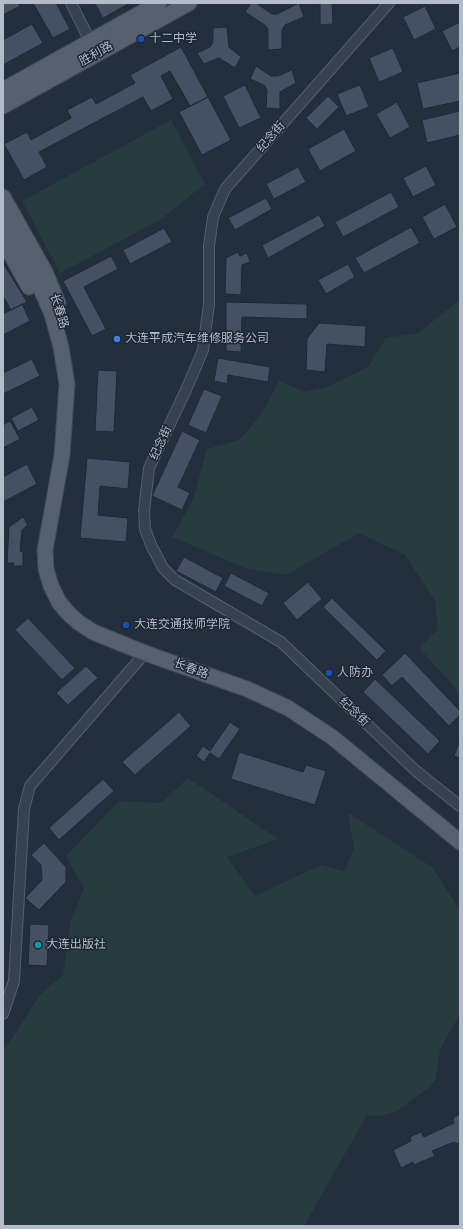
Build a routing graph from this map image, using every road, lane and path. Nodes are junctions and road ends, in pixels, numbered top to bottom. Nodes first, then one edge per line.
1 (71, 3) edge
2 (159, 3) edge
3 (190, 3) edge
4 (389, 3) edge
5 (90, 41) junction
6 (3, 90) edge
7 (3, 106) edge
8 (3, 197) edge
9 (3, 218) edge
10 (3, 240) edge
11 (64, 434) junction
12 (145, 653) junction
13 (460, 806) edge
14 (460, 842) edge
15 (3, 1014) edge

1 - 5 street
2 - 5 main road, 胜利路
3 - 7 main road, 胜利路
4 - 13 street, 纪念街
5 - 6 main road, 胜利路
8 - 11 main road, 长春路
9 - 11 main road, 长春路
10 - 11 main road, 长春路
11 - 12 main road, 长春路
12 - 14 main road, 长春路
12 - 15 street

